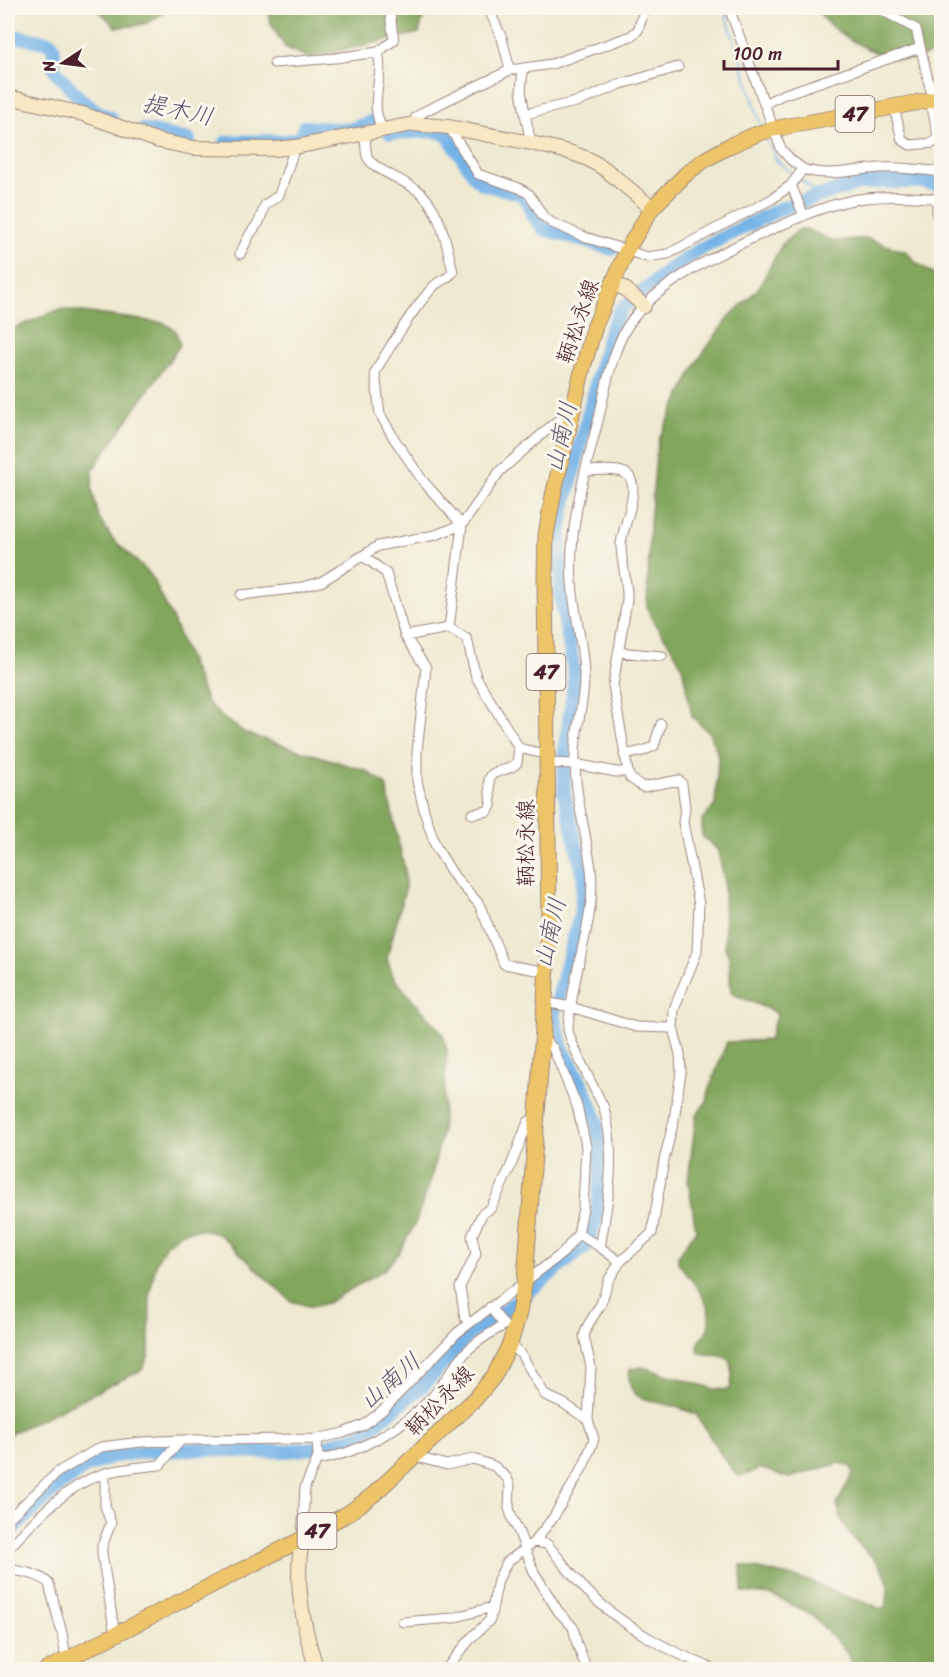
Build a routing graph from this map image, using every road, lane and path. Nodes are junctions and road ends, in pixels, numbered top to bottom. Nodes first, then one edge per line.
1 (389, 8) edge
2 (488, 8) edge
3 (645, 8) edge
4 (729, 8) edge
5 (878, 8) edge
6 (920, 48) junction
7 (378, 52) junction
8 (274, 63) dead end
9 (678, 67) dead end
10 (523, 69) junction
11 (510, 70) junction
12 (8, 98) edge
13 (937, 99) edge
14 (764, 104) junction
15 (894, 107) junction
16 (525, 114) junction
17 (413, 124) junction
18 (449, 127) junction
19 (383, 130) junction
20 (766, 131) junction
21 (365, 133) junction
22 (531, 143) junction
23 (295, 147) junction
24 (942, 172) edge
25 (796, 180) junction
26 (939, 198) edge
27 (652, 208) junction
28 (803, 213) junction
29 (942, 223) edge
30 (627, 250) junction
31 (240, 254) dead end
32 (619, 286) junction
33 (642, 304) junction
34 (569, 423) junction
35 (585, 471) junction
36 (462, 525) junction
37 (363, 556) junction
38 (241, 595) dead end
39 (449, 628) junction
40 (405, 636) junction
41 (618, 652) junction
42 (662, 656) dead end
43 (661, 724) dead end
44 (519, 748) junction
45 (624, 755) junction
46 (551, 760) junction
47 (573, 764) junction
48 (628, 772) junction
49 (472, 814) dead end
50 (547, 972) junction
51 (548, 1002) junction
52 (569, 1006) junction
53 (673, 1028) junction
54 (542, 1038) junction
55 (536, 1117) junction
56 (580, 1235) junction
57 (599, 1246) junction
58 (620, 1262) junction
59 (524, 1282) junction
60 (492, 1308) junction
61 (470, 1323) junction
62 (510, 1344) junction
63 (588, 1420) junction
64 (179, 1441) junction
65 (317, 1441) junction
66 (416, 1457) junction
67 (318, 1459) junction
68 (105, 1473) junction
69 (8, 1519) edge
70 (302, 1539) junction
71 (530, 1544) junction
72 (8, 1549) edge
73 (8, 1569) edge
74 (492, 1607) junction
75 (403, 1622) dead end
76 (115, 1635) junction
77 (64, 1663) edge
78 (46, 1670) edge
79 (317, 1670) edge
80 (445, 1670) edge
81 (587, 1670) edge
82 (716, 1670) edge

1 - 7 street
2 - 11 street
3 - 10 street
4 - 14 street
5 - 6 street
6 - 13 street
6 - 14 street
7 - 8 street
7 - 19 street
9 - 16 street
10 - 11 street
10 - 16 street
11 - 17 street
12 - 23 street
13 - 15 main road, 鞆松永線 / 47
13 - 15 street
14 - 20 street
15 - 20 main road, 鞆松永線 / 47
16 - 22 street
17 - 18 street
17 - 19 street
18 - 22 street
18 - 30 street
19 - 21 street
20 - 25 street
20 - 27 main road, 鞆松永線 / 47
21 - 23 street
21 - 36 street
22 - 27 street
23 - 31 street
24 - 25 street
25 - 28 street
25 - 30 street
26 - 28 street
26 - 29 street
27 - 30 main road, 鞆松永線 / 47
28 - 33 street
30 - 32 main road, 鞆松永線 / 47
32 - 33 street
32 - 34 main road, 鞆松永線 / 47
33 - 35 street
34 - 36 street
34 - 46 main road, 鞆松永線 / 47
35 - 41 street
35 - 47 street
36 - 37 street
36 - 39 street
37 - 38 street
37 - 40 street
39 - 40 street
39 - 44 street
40 - 50 street
41 - 42 street
41 - 45 street
43 - 45 street
44 - 46 street
44 - 49 street
45 - 48 street
46 - 47 street
46 - 50 main road, 鞆松永線 / 47
47 - 48 street
47 - 52 street
48 - 53 street
50 - 51 main road, 鞆松永線 / 47
51 - 52 street
51 - 54 main road, 鞆松永線 / 47
52 - 53 street
52 - 57 street
53 - 58 street
54 - 55 main road, 鞆松永線 / 47
54 - 56 street
55 - 59 main road, 鞆松永線 / 47
55 - 61 street
56 - 57 street
56 - 59 street
57 - 58 street
58 - 63 street
59 - 60 street
59 - 62 main road, 鞆松永線 / 47
60 - 61 street
60 - 67 street
61 - 65 street
62 - 63 street
62 - 66 main road, 鞆松永線 / 47
63 - 71 street
64 - 65 street
64 - 68 street
64 - 69 street
65 - 67 street
66 - 70 main road, 鞆松永線 / 47
66 - 71 street
67 - 70 street
68 - 72 street
68 - 76 street
70 - 76 main road, 鞆松永線 / 47
70 - 79 street
71 - 74 street
71 - 81 street
71 - 82 street
73 - 77 street
74 - 75 street
74 - 80 street
76 - 77 main road, 鞆松永線 / 47
77 - 78 main road, 鞆松永線 / 47

